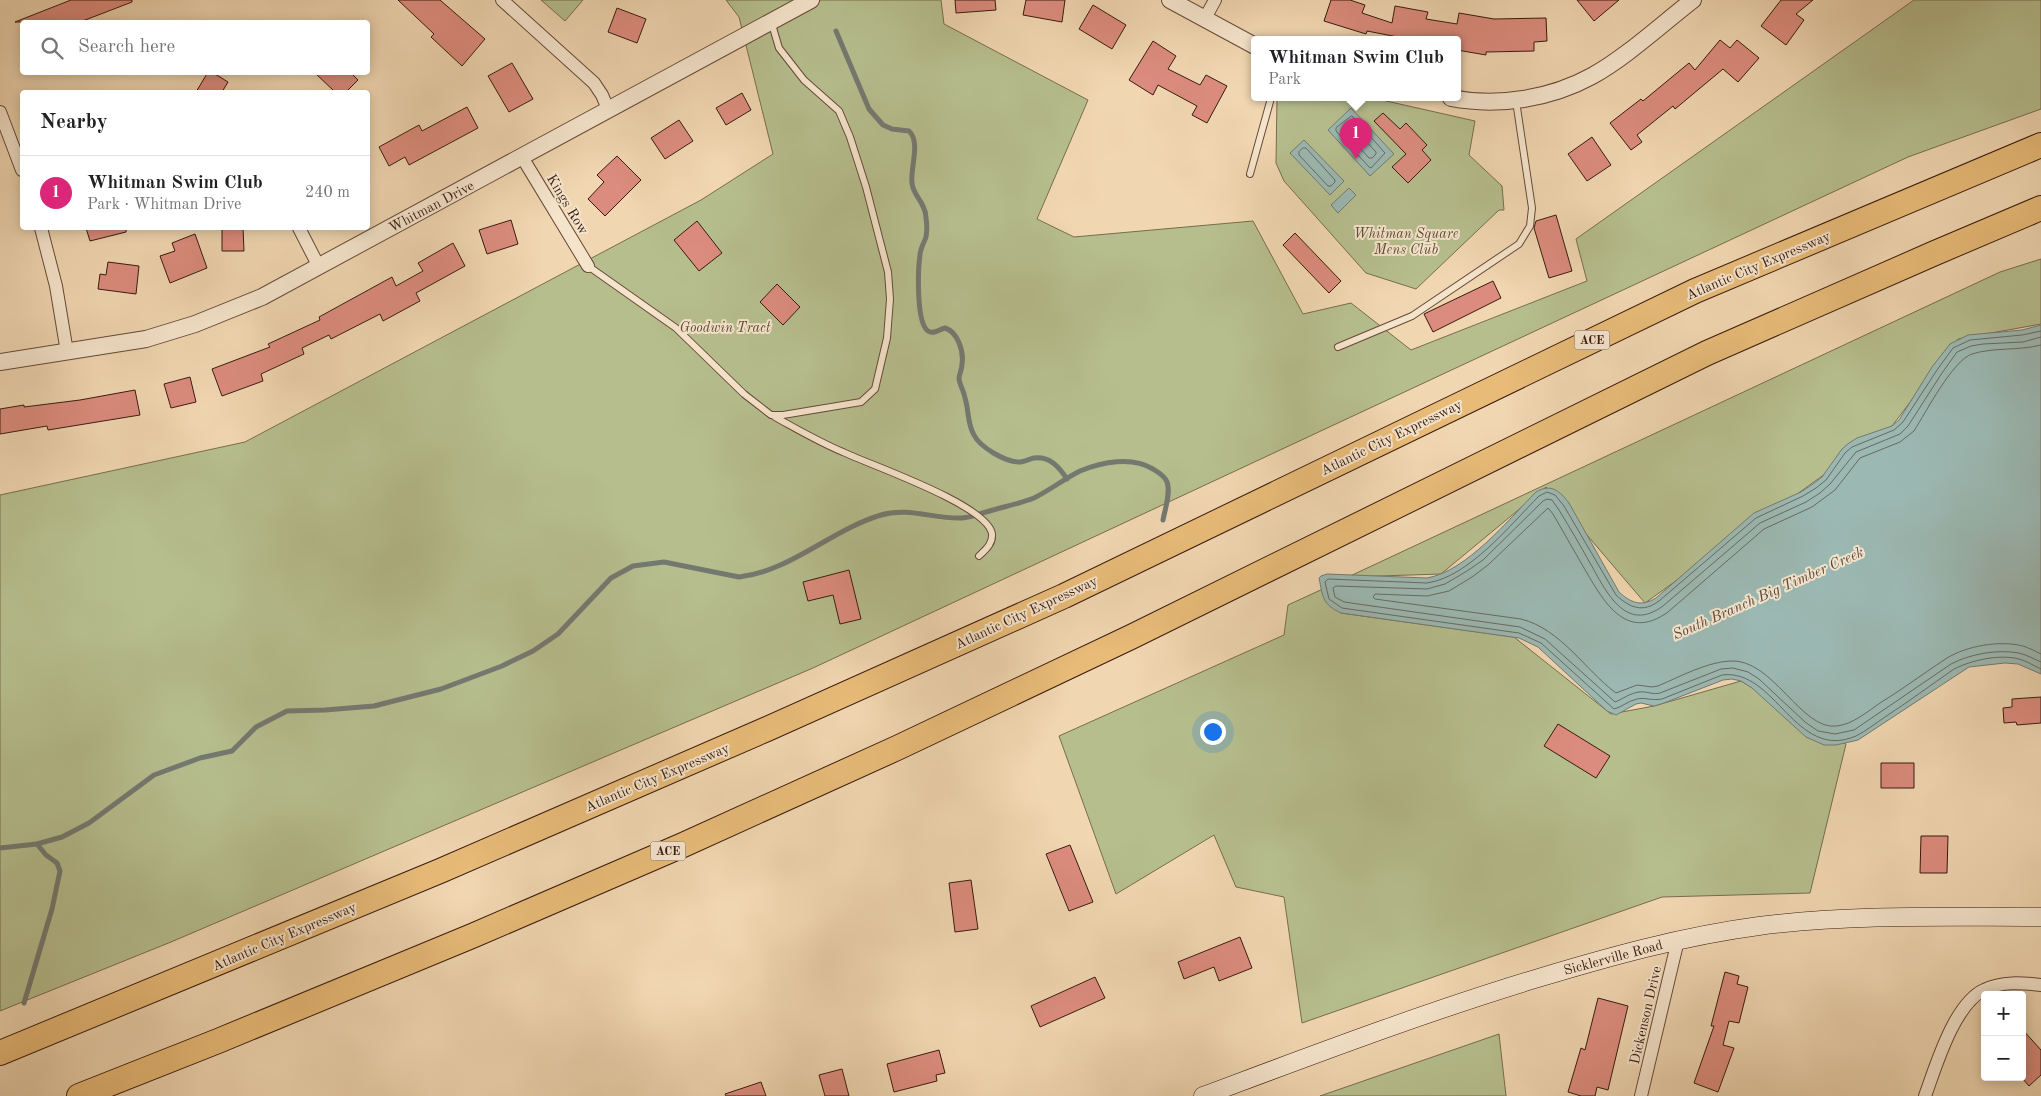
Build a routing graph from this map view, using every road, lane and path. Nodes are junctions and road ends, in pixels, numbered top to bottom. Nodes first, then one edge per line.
1 (502, 0) edge
2 (811, 0) edge
3 (1170, 0) edge
4 (1215, 0) edge
5 (1693, 0) edge
6 (1204, 20) junction
7 (771, 21) junction
8 (1251, 44) edge
9 (1461, 99) edge
10 (1516, 100) junction
11 (1270, 101) edge
12 (608, 109) junction
13 (0, 112) edge
14 (2041, 145) edge
15 (522, 157) junction
16 (20, 165) edge
17 (1250, 174) dead end
18 (2041, 208) edge
19 (42, 230) edge
20 (300, 230) edge
21 (588, 266) joint
22 (320, 267) junction
23 (1338, 347) dead end
24 (67, 352) junction
25 (0, 362) edge
26 (771, 415) junction
27 (979, 556) dead end
28 (2041, 917) edge
29 (1678, 940) junction
30 (2041, 985) edge
31 (0, 1053) edge
32 (79, 1096) edge
33 (1203, 1096) edge
34 (1641, 1096) edge
35 (1925, 1096) edge

1 - 12 street
2 - 7 street, Whitman Drive
3 - 6 street
4 - 6 street
5 - 10 street
6 - 8 street
7 - 12 street, Whitman Drive
7 - 26 lane
9 - 10 street
10 - 23 lane
11 - 17 lane
12 - 15 street, Whitman Drive
13 - 16 street
14 - 31 highway, Atlantic City Expressway / ACE
15 - 21 street, Kings Row
15 - 22 street, Whitman Drive
18 - 32 highway, ACE
19 - 24 street
20 - 22 street
21 - 26 lane
22 - 24 street, Whitman Drive
24 - 25 street, Whitman Drive
26 - 27 lane
28 - 29 main road, Sicklerville Road
29 - 33 main road, Sicklerville Road
29 - 34 street, Dickenson Drive
30 - 35 street

